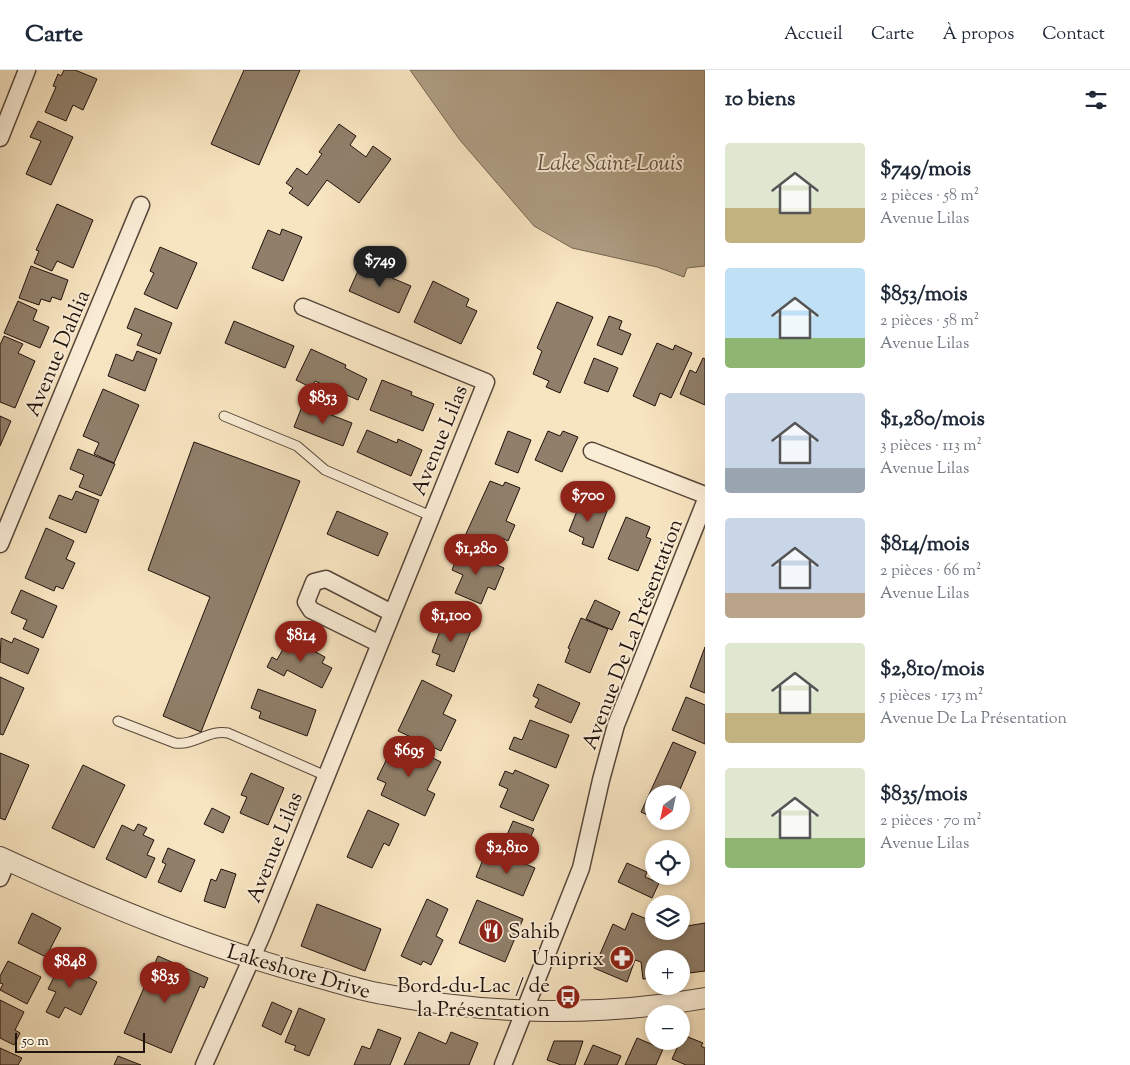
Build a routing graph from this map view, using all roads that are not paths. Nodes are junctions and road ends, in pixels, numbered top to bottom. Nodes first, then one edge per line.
1 (27, 70) edge
2 (0, 138) edge
3 (141, 205) dead end
4 (303, 307) dead end
5 (224, 416) dead end
6 (592, 452) dead end
7 (705, 495) edge
8 (705, 502) edge
9 (432, 516) junction
10 (0, 544) edge
11 (392, 613) junction
12 (380, 644) junction
13 (118, 721) dead end
14 (326, 776) junction
15 (2, 865) edge
16 (250, 958) junction
17 (705, 998) edge
18 (526, 1010) junction
19 (204, 1065) edge
20 (503, 1065) edge

1 - 2 street
3 - 10 street, Avenue Dahlia
4 - 9 street, Avenue Lilas
5 - 9 lane
6 - 7 street
8 - 18 street, Avenue De La Présentation
9 - 11 street, Avenue Lilas
11 - 12 street, Avenue Lilas
11 - 12 street
12 - 14 street, Avenue Lilas
13 - 14 lane
14 - 16 street, Avenue Lilas
15 - 16 street, Lakeshore Drive
16 - 18 street, Lakeshore Drive
16 - 19 street, Avenue Lilas
17 - 18 street, Lakeshore Drive
18 - 20 street, Avenue De La Présentation

